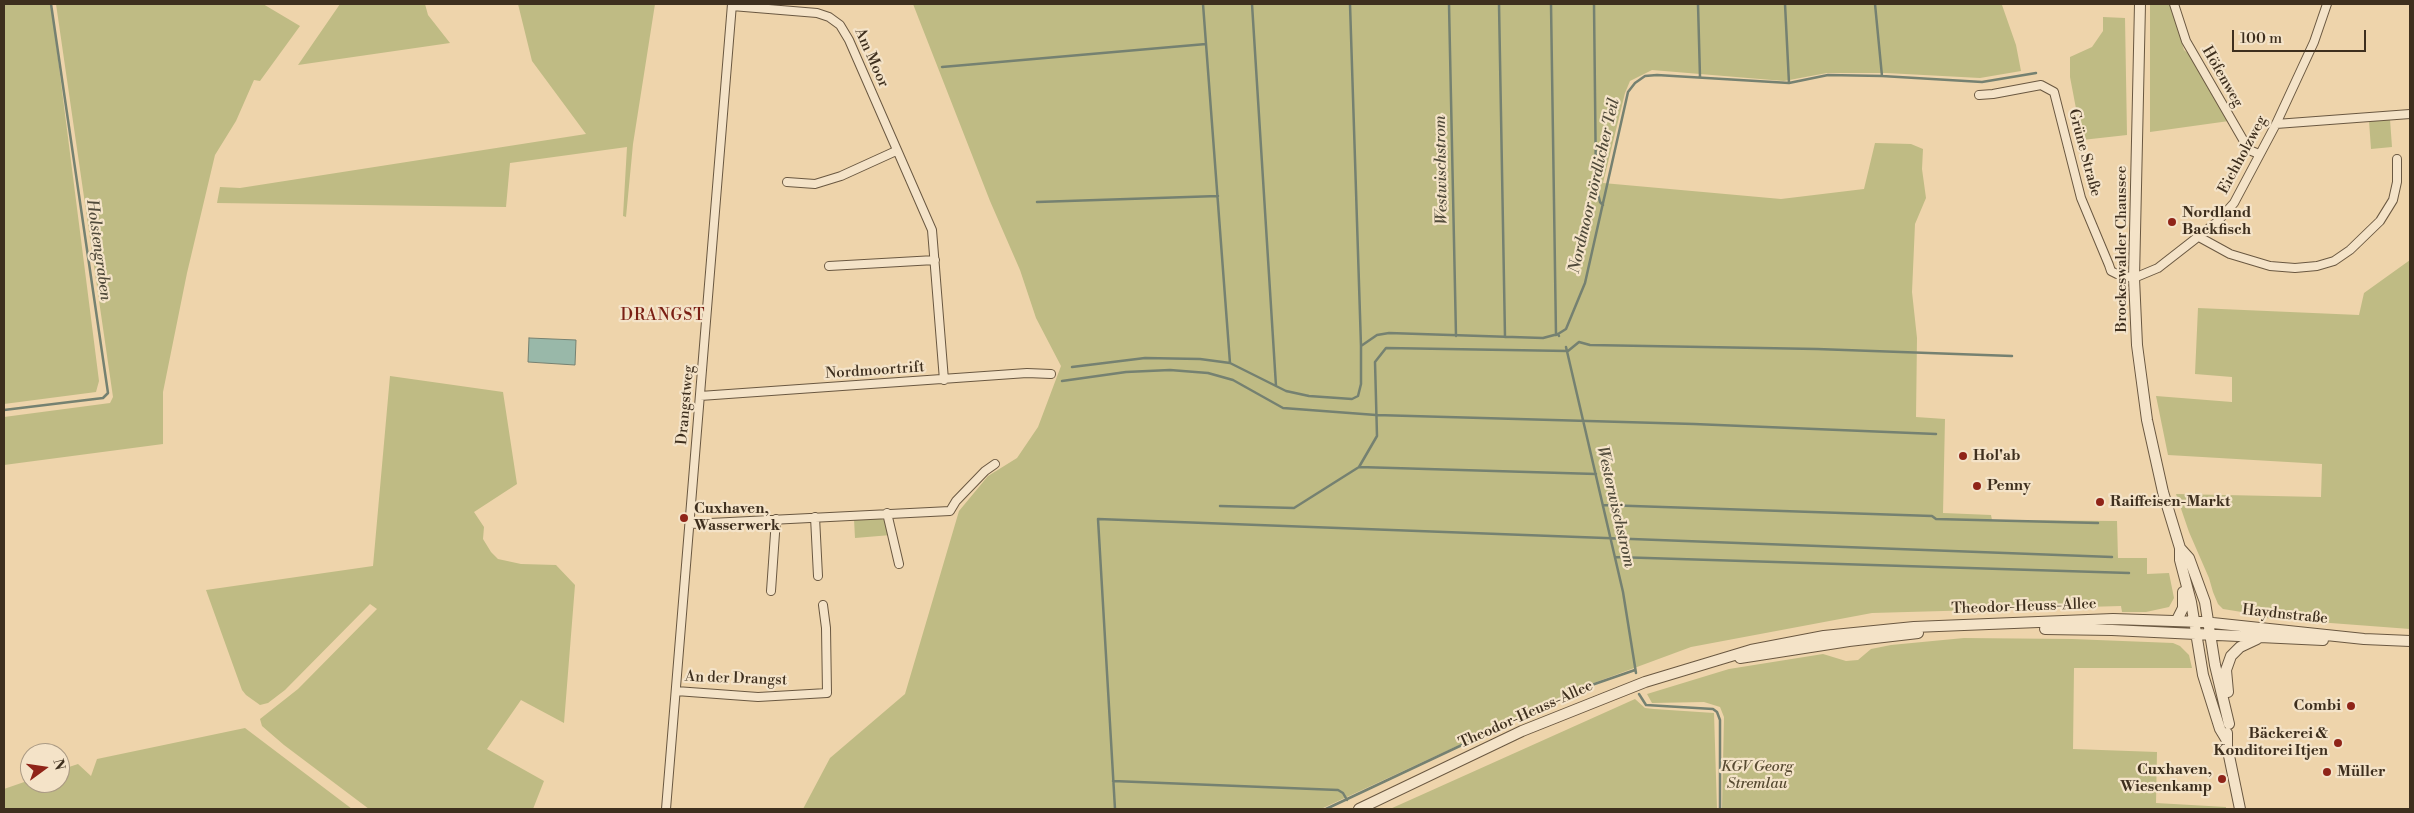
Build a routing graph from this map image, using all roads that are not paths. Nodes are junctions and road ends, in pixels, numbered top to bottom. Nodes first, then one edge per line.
1 (2140, 4) edge
2 (2174, 4) edge
3 (2327, 4) edge
4 (732, 5) edge
5 (1979, 95) dead end
6 (2410, 114) edge
7 (2276, 124) junction
8 (896, 151) junction
9 (2259, 154) junction
10 (2397, 159) dead end
11 (787, 182) dead end
12 (2199, 237) junction
13 (935, 260) junction
14 (829, 266) dead end
15 (2134, 278) junction
16 (1051, 374) dead end
17 (944, 380) junction
18 (700, 396) junction
19 (996, 464) dead end
20 (887, 514) junction
21 (815, 517) junction
22 (776, 519) junction
23 (690, 524) junction
24 (2180, 548) junction
25 (2180, 560) junction
26 (899, 564) dead end
27 (818, 576) dead end
28 (771, 591) dead end
29 (823, 605) dead end
30 (2177, 620) junction
31 (2202, 622) junction
32 (2203, 635) junction
33 (1848, 637) junction
34 (2260, 638) junction
35 (2364, 639) junction
36 (2410, 641) edge
37 (676, 691) junction
38 (2229, 724) junction
39 (2226, 739) junction
40 (666, 809) edge
41 (1359, 809) edge
42 (2240, 809) edge

1 - 15 street, Brockeswalder Chaussee
2 - 9 street, Höfenweg
3 - 7 street, Eichholzweg
4 - 8 street, Am Moor
4 - 18 street, Drangstweg
5 - 15 street, Grüne Straße
6 - 7 street
7 - 9 street, Eichholzweg
8 - 11 street
8 - 13 street, Am Moor
9 - 12 street, Eichholzweg
10 - 12 street
12 - 15 street, Eichholzweg
13 - 14 street
13 - 17 street, Am Moor
15 - 24 street, Brockeswalder Chaussee
16 - 17 street, Nordmoortrift
17 - 18 street, Nordmoortrift
18 - 23 street, Drangstweg
19 - 20 street
20 - 21 street
20 - 26 street
21 - 22 street
21 - 27 street
22 - 23 street
22 - 28 street
23 - 37 street, Drangstweg
24 - 25 street, Brockeswalder Chaussee
24 - 31 street, Brockeswalder Chaussee
25 - 30 street
25 - 31 street, Brockeswalder Chaussee
29 - 37 street, An der Drangst
30 - 31 street, Theodor-Heuss-Allee
30 - 33 street, Theodor-Heuss-Allee
31 - 32 street, Brockeswalder Chaussee
31 - 35 street, Haydnstraße
32 - 33 street, Theodor-Heuss-Allee
32 - 34 street, Haydnstraße
32 - 38 street, Brockeswalder Chaussee
32 - 39 street, Brockeswalder Chaussee
33 - 41 street, Theodor-Heuss-Allee
34 - 35 street, Haydnstraße
34 - 38 street
35 - 36 street, Haydnstraße
37 - 40 street, Drangstweg
38 - 39 street, Brockeswalder Chaussee
39 - 42 street, Brockeswalder Chaussee

